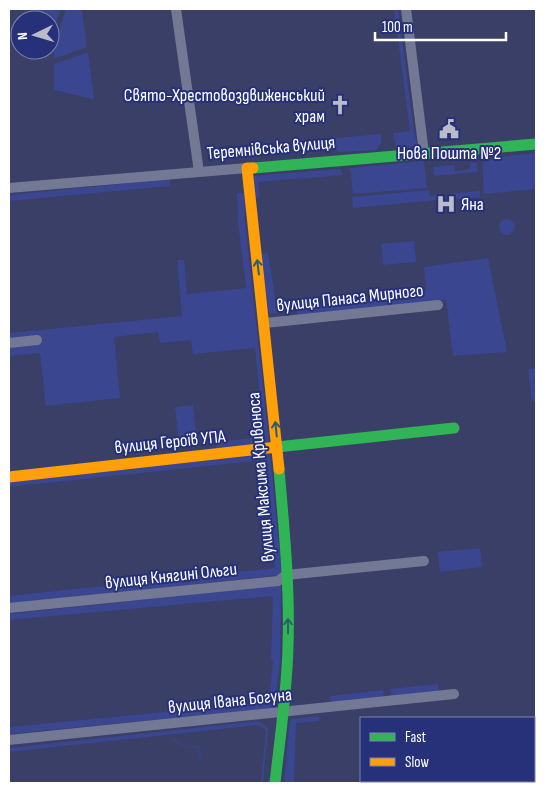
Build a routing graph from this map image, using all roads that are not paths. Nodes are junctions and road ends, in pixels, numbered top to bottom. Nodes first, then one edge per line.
1 (176, 9) edge
2 (406, 9) edge
3 (536, 144) edge
4 (424, 153) junction
5 (247, 168) junction
6 (199, 172) junction
7 (9, 188) edge
8 (438, 306) dead end
9 (265, 323) junction
10 (36, 340) dead end
11 (9, 343) edge
12 (454, 428) dead end
13 (278, 448) junction
14 (9, 477) edge
15 (424, 561) dead end
16 (286, 575) junction
17 (9, 608) edge
18 (454, 694) dead end
19 (282, 712) junction
20 (9, 740) edge
21 (275, 783) edge

1 - 6 street
2 - 4 street
3 - 4 street, Теремнівська вулиця
4 - 5 street, Теремнівська вулиця
5 - 6 street, Теремнівська вулиця
9 -> 5 street, вулиця Максима Кривоноса
6 - 7 street, Теремнівська вулиця
8 - 9 street, вулиця Панаса Мирного
13 -> 9 street, вулиця Максима Кривоноса
10 - 11 street
12 - 13 street, вулиця Героїв УПА
13 - 14 street, вулиця Героїв УПА
13 - 16 street, вулиця Максима Кривоноса
15 - 16 street, вулиця Княгині Ольги
16 - 17 street, вулиця Княгині Ольги
19 -> 16 street, вулиця Максима Кривоноса
18 - 19 street, вулиця Івана Богуна
19 - 20 street, вулиця Івана Богуна
19 - 21 street, вулиця Максима Кривоноса

